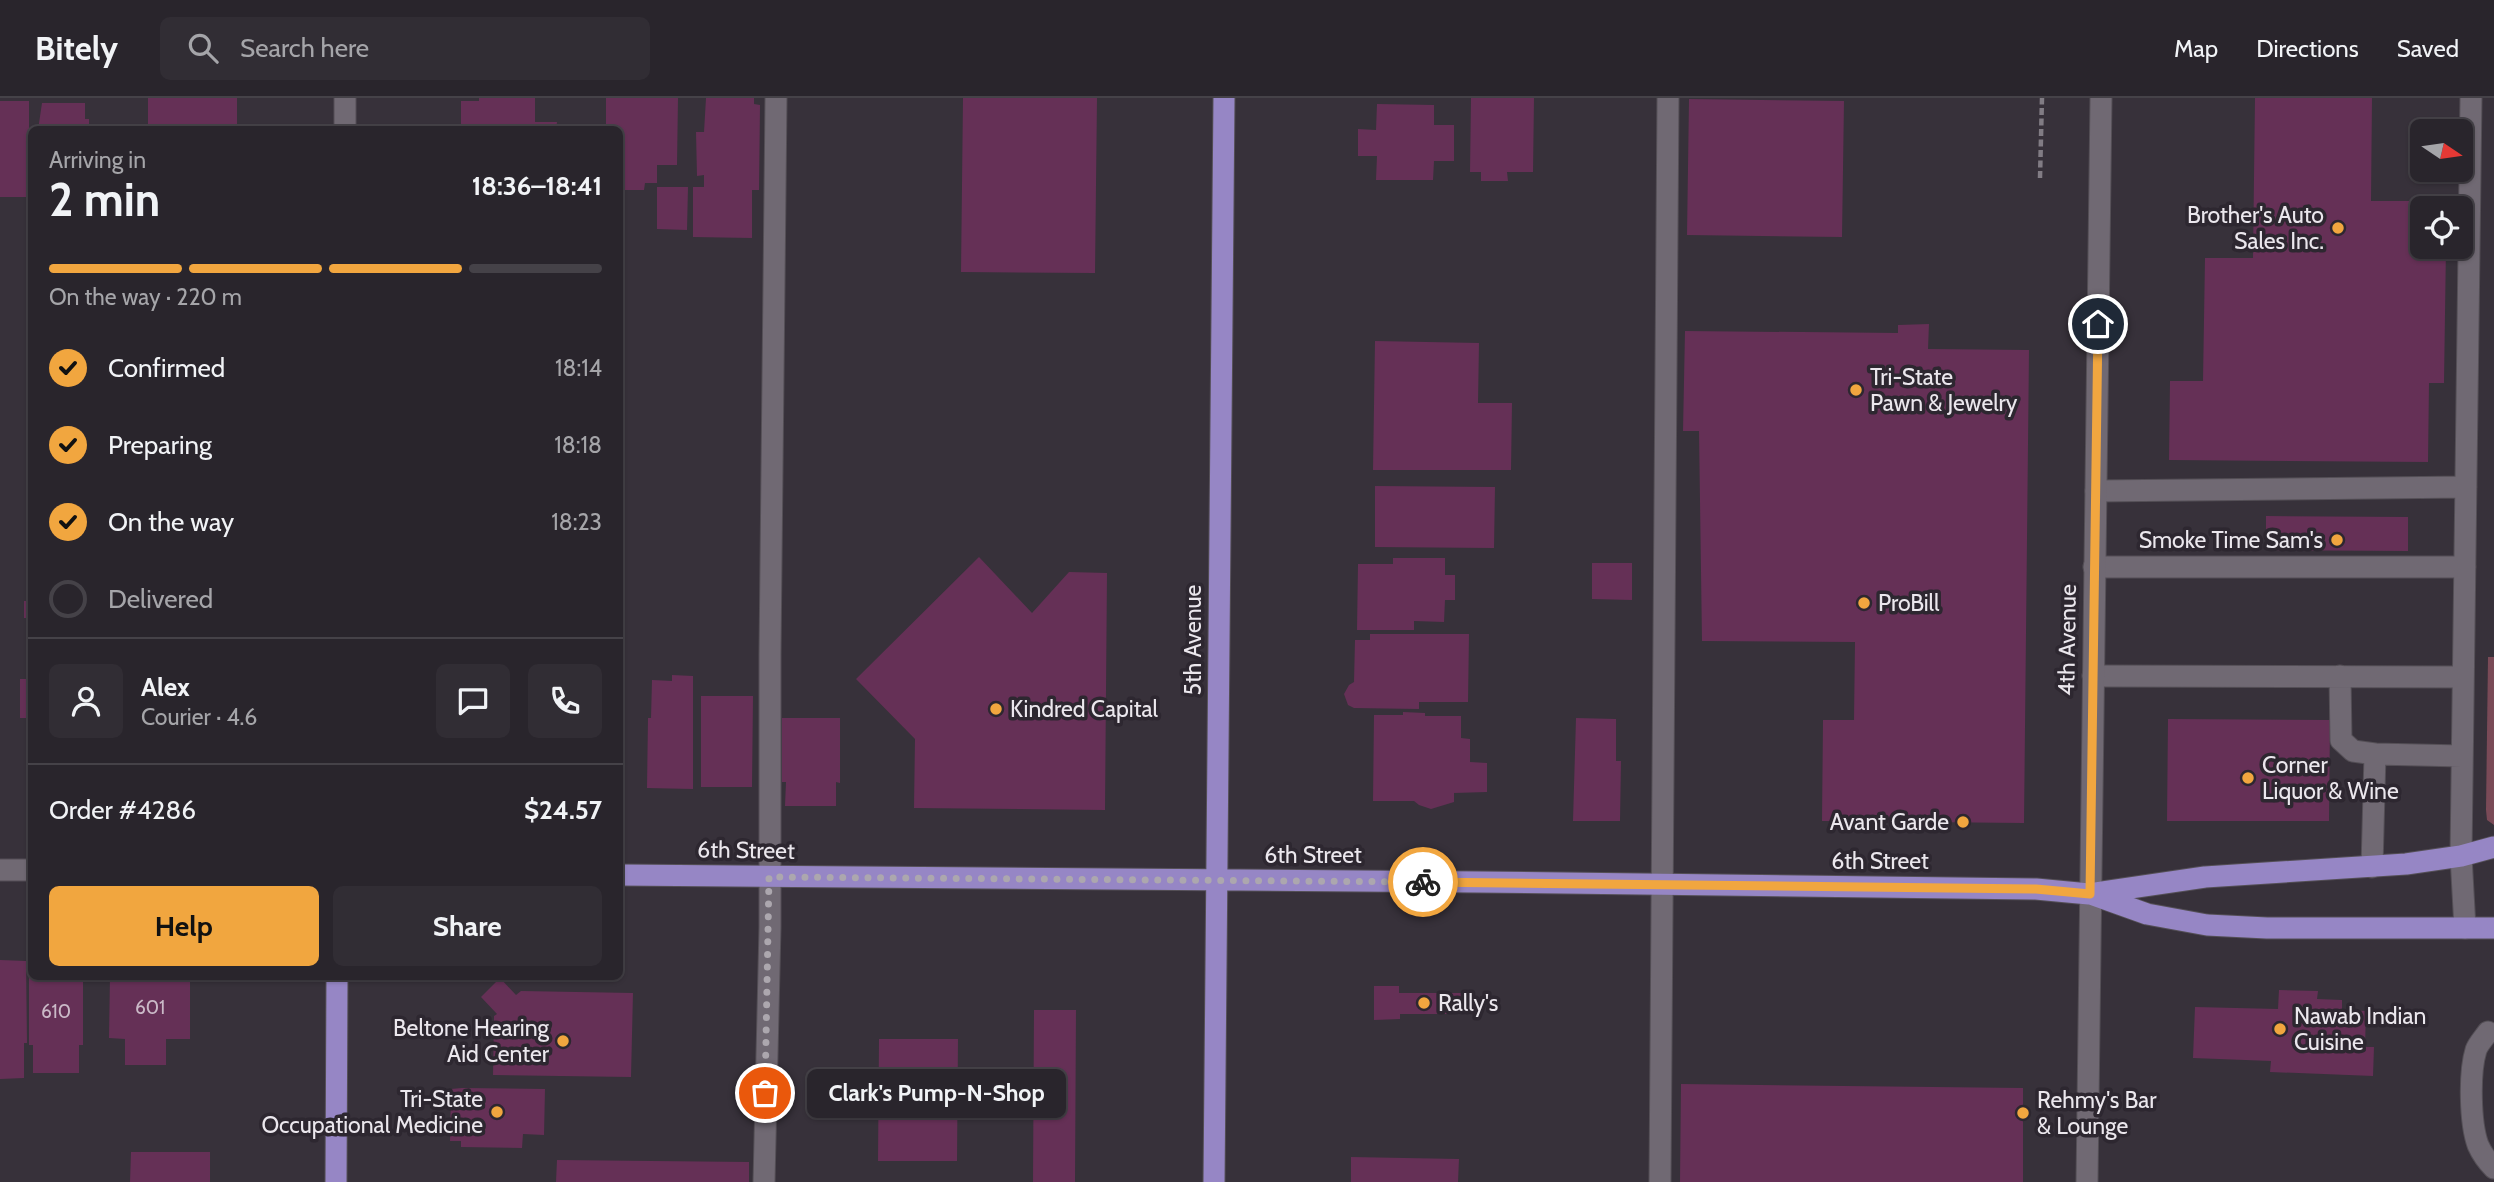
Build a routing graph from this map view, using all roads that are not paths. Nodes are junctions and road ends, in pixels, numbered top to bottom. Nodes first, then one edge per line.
1 (345, 98) edge
2 (776, 98) edge
3 (1224, 98) edge
4 (1668, 98) edge
5 (2101, 98) edge
6 (2471, 98) edge
7 (345, 126) edge
8 (2466, 487) junction
9 (2096, 491) junction
10 (2094, 567) junction
11 (2465, 567) junction
12 (2093, 676) junction
13 (2340, 676) junction
14 (2463, 677) junction
15 (2375, 754) junction
16 (2462, 756) junction
17 (2494, 846) edge
18 (2460, 856) junction
19 (2372, 867) junction
20 (0, 870) edge
21 (28, 870) edge
22 (623, 875) edge
23 (769, 877) junction
24 (1219, 881) junction
25 (1661, 886) junction
26 (2090, 894) junction
27 (2465, 928) junction
28 (2494, 928) edge
29 (337, 980) edge
30 (2488, 1032) dead end
31 (2494, 1168) edge
32 (335, 1182) edge
33 (764, 1182) edge
34 (1214, 1182) edge
35 (1660, 1182) edge
36 (2087, 1182) edge

1 - 7 main road
2 - 23 main road
3 - 24 main road, 5th Avenue
4 - 25 main road
5 - 9 main road, 4th Avenue
6 - 8 main road
8 - 9 main road
8 - 11 main road
9 - 10 main road, 4th Avenue
10 - 11 main road
10 - 12 main road, 4th Avenue
11 - 14 main road
12 - 13 main road
12 - 26 main road, 4th Avenue
13 - 14 main road
13 - 15 main road
14 - 16 main road
15 - 16 main road
15 - 19 main road
16 - 18 main road
17 - 18 main road
18 - 19 main road
18 - 27 main road
19 - 26 main road
20 - 21 main road
22 - 23 main road, 6th Street
23 - 24 main road, 6th Street
23 - 33 main road
24 - 25 main road, 6th Street
24 - 34 main road, 5th Avenue
25 - 26 main road, 6th Street
25 - 35 main road
26 - 27 main road
26 - 36 main road, 4th Avenue
27 - 28 main road
29 - 32 main road
30 - 31 main road

